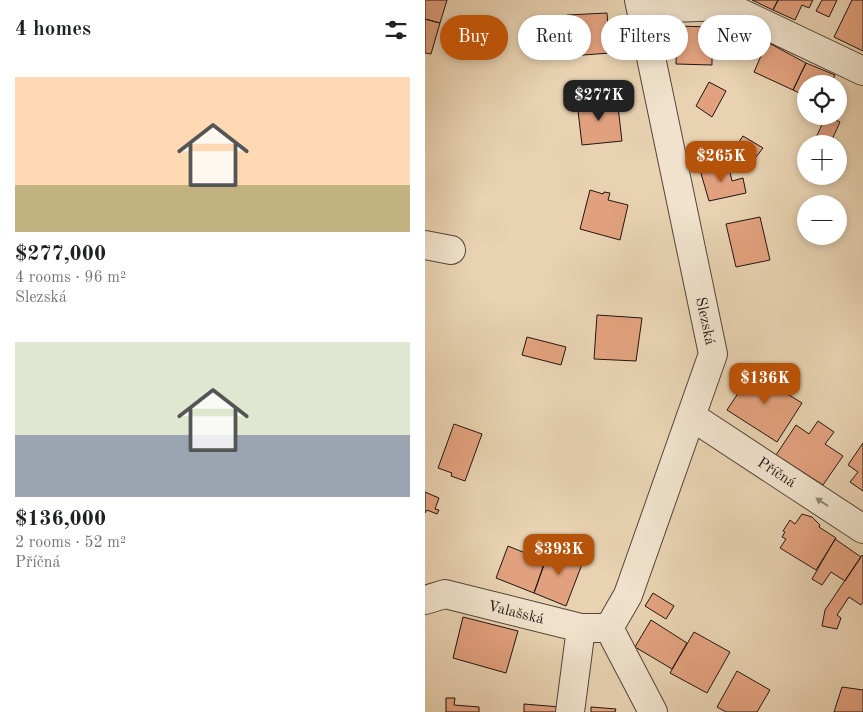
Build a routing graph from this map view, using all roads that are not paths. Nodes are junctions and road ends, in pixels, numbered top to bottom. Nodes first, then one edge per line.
1 (640, 5) edge
2 (863, 71) edge
3 (425, 245) edge
4 (451, 250) dead end
5 (691, 416) junction
6 (863, 529) edge
7 (425, 600) edge
8 (581, 628) junction
9 (609, 628) junction
10 (570, 712) edge
11 (653, 712) edge

1 - 2 street
1 - 5 street, Slezská
3 - 4 street
6 -> 5 street, Příčná
5 - 9 street, Slezská
7 - 8 street, Valašská
8 - 9 street, Valašská
8 - 10 street
9 - 11 street

